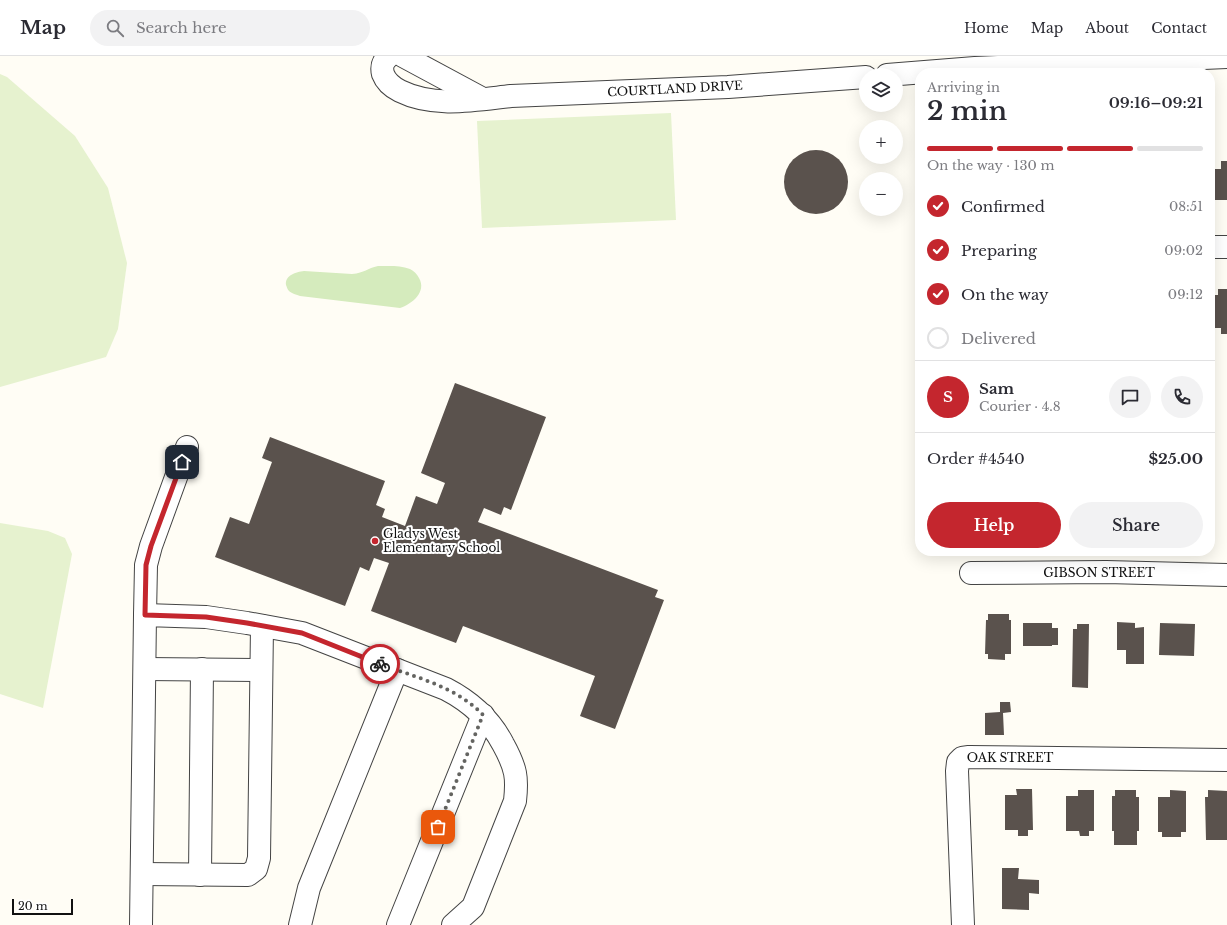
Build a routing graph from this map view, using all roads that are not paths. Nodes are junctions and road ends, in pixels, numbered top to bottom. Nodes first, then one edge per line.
1 (389, 56) edge
2 (403, 56) edge
3 (1227, 57) edge
4 (975, 68) edge
5 (915, 73) edge
6 (903, 74) edge
7 (859, 78) edge
8 (484, 99) junction
9 (1215, 247) edge
10 (1227, 247) edge
11 (187, 447) dead end
12 (971, 573) dead end
13 (1227, 575) edge
14 (145, 615) junction
15 (262, 626) junction
16 (145, 668) junction
17 (202, 669) junction
18 (261, 670) junction
19 (397, 670) junction
20 (483, 715) junction
21 (1227, 760) edge
22 (142, 874) junction
23 (200, 875) junction
24 (141, 925) edge
25 (300, 925) edge
26 (398, 925) edge
27 (453, 925) edge
28 (963, 925) edge

1 - 8 street, COURTLAND DRIVE
2 - 8 street
3 - 4 street
5 - 6 street
7 - 8 street, COURTLAND DRIVE
9 - 10 street
11 - 14 street
12 - 13 street, GIBSON STREET
14 - 15 street
14 - 16 street
15 - 18 street
15 - 19 street
16 - 17 street
16 - 22 street
17 - 18 street
17 - 23 street
18 - 23 street
19 - 20 street
19 - 25 street
20 - 26 street
20 - 27 street
21 - 28 street, OAK STREET
22 - 23 street
22 - 24 street

